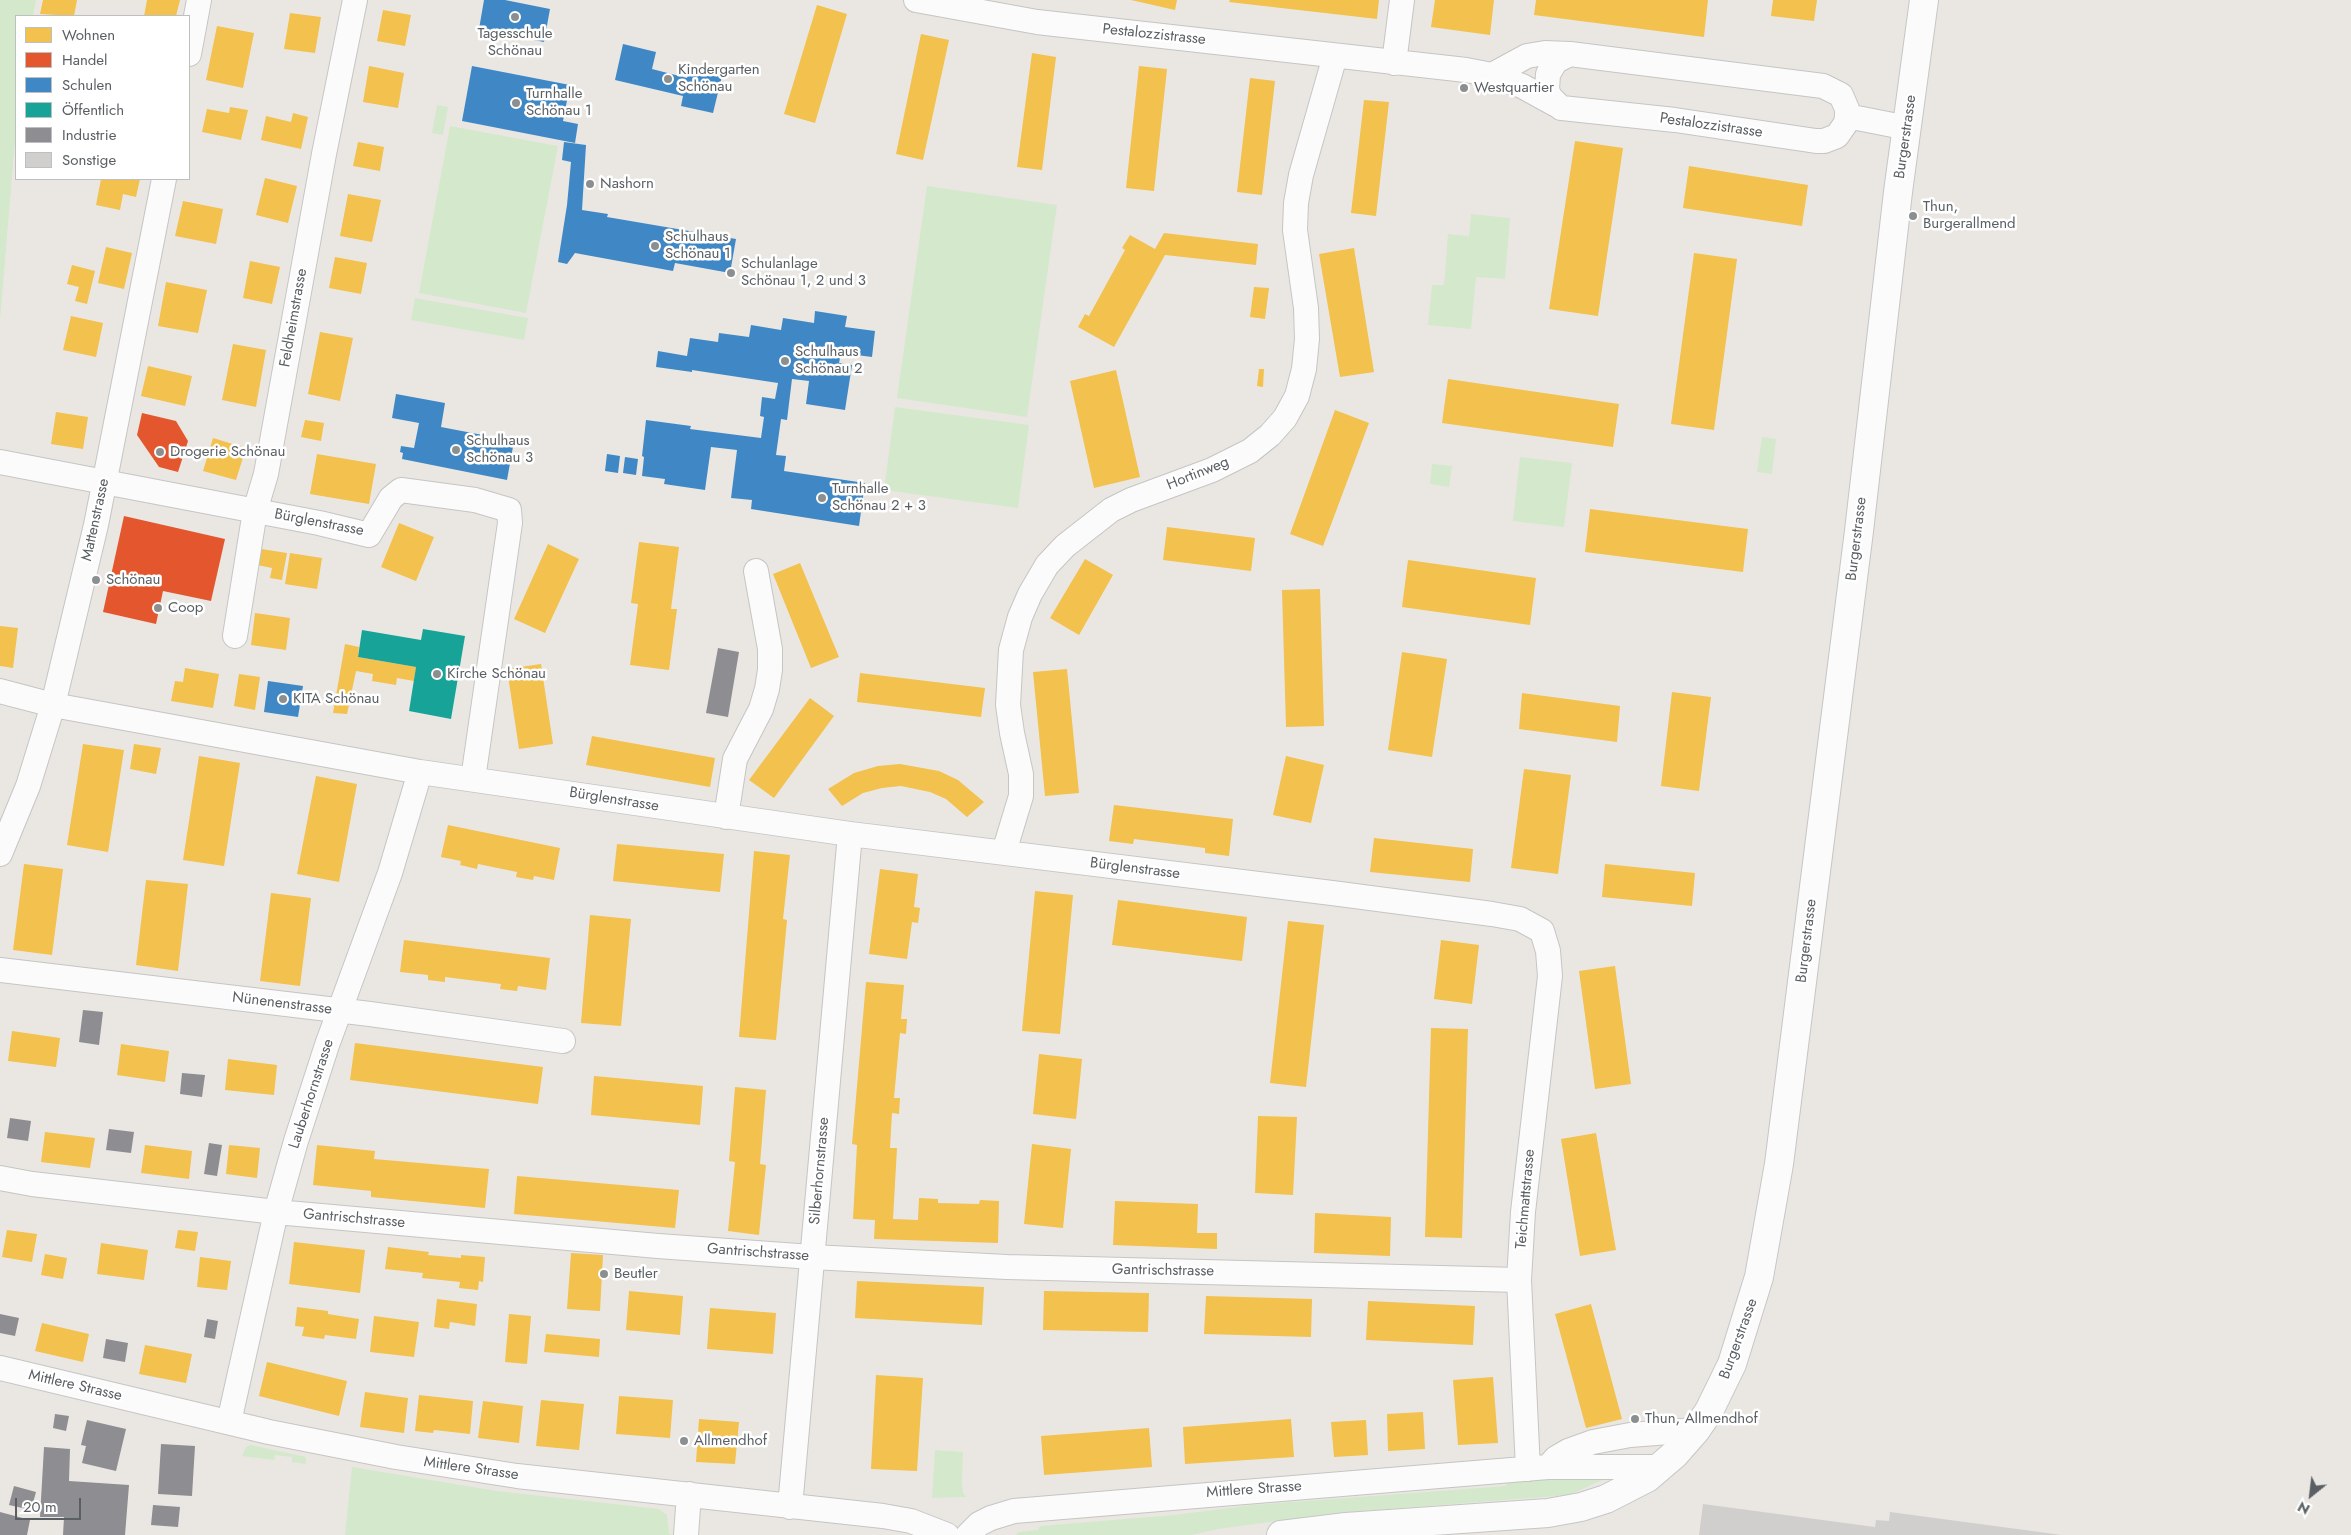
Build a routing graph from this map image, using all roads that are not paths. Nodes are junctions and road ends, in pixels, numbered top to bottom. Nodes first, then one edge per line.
1 (199, 0) edge
2 (354, 0) edge
3 (916, 0) edge
4 (1402, 0) edge
5 (1924, 0) edge
6 (190, 49) edge
7 (1570, 54) junction
8 (1335, 56) junction
9 (1394, 62) junction
10 (1492, 74) junction
11 (1562, 108) junction
12 (1847, 116) junction
13 (1908, 128) junction
14 (164, 180) edge
15 (0, 462) edge
16 (105, 481) junction
17 (256, 511) junction
18 (756, 571) dead end
19 (235, 636) dead end
20 (0, 692) edge
21 (54, 705) junction
22 (420, 772) junction
23 (473, 779) junction
24 (726, 817) junction
25 (850, 834) junction
26 (1004, 852) junction
27 (0, 854) edge
28 (1542, 930) joint
29 (0, 970) edge
30 (340, 1011) junction
31 (563, 1042) dead end
32 (0, 1178) edge
33 (276, 1212) junction
34 (812, 1256) junction
35 (1519, 1280) junction
36 (0, 1368) edge
37 (229, 1422) junction
38 (1696, 1430) junction
39 (1661, 1467) junction
40 (1538, 1468) junction
41 (689, 1494) junction
42 (790, 1507) junction
43 (686, 1535) edge
44 (947, 1535) edge
45 (968, 1535) edge
46 (1281, 1535) edge

1 - 6 street
2 - 17 street, Feldheimstrasse
3 - 8 street, Pestalozzistrasse
4 - 9 street
5 - 13 main road, Burgerstrasse
7 - 10 street
7 - 11 street
7 - 12 street
8 - 9 street, Pestalozzistrasse
8 - 26 street, Hortinweg
9 - 10 street, Pestalozzistrasse
10 - 11 street, Pestalozzistrasse
11 - 12 street, Pestalozzistrasse
12 - 13 street
13 - 38 main road, Burgerstrasse
14 - 16 street, Mattenstrasse
15 - 16 street, Bürglenstrasse
16 - 17 street, Bürglenstrasse
16 - 21 street, Mattenstrasse
17 - 19 street, Feldheimstrasse
17 - 23 street, Bürglenstrasse
18 - 24 street
20 - 21 street, Bürglenstrasse
21 - 22 street, Bürglenstrasse
21 - 27 street, Mattenstrasse
22 - 23 street, Bürglenstrasse
22 - 30 street, Lauberhornstrasse
23 - 24 street, Bürglenstrasse
24 - 25 street, Bürglenstrasse
25 - 26 street, Bürglenstrasse
25 - 34 street, Silberhornstrasse
26 - 28 street, Bürglenstrasse
28 - 35 street, Teichmattstrasse
29 - 30 street, Nünenenstrasse
30 - 31 street, Nünenenstrasse
30 - 33 street, Lauberhornstrasse
32 - 33 street, Gantrischstrasse
33 - 34 street, Gantrischstrasse
33 - 37 street, Lauberhornstrasse
34 - 35 street, Gantrischstrasse
34 - 42 street, Silberhornstrasse
35 - 40 street, Teichmattstrasse
36 - 37 street, Mittlere Strasse
37 - 41 street, Mittlere Strasse
38 - 39 main road, Burgerstrasse
38 - 40 street
39 - 40 street, Mittlere Strasse
39 - 46 main road, Burgerstrasse
40 - 45 street, Mittlere Strasse
41 - 42 street, Mittlere Strasse
41 - 43 street
42 - 44 street, Mittlere Strasse

